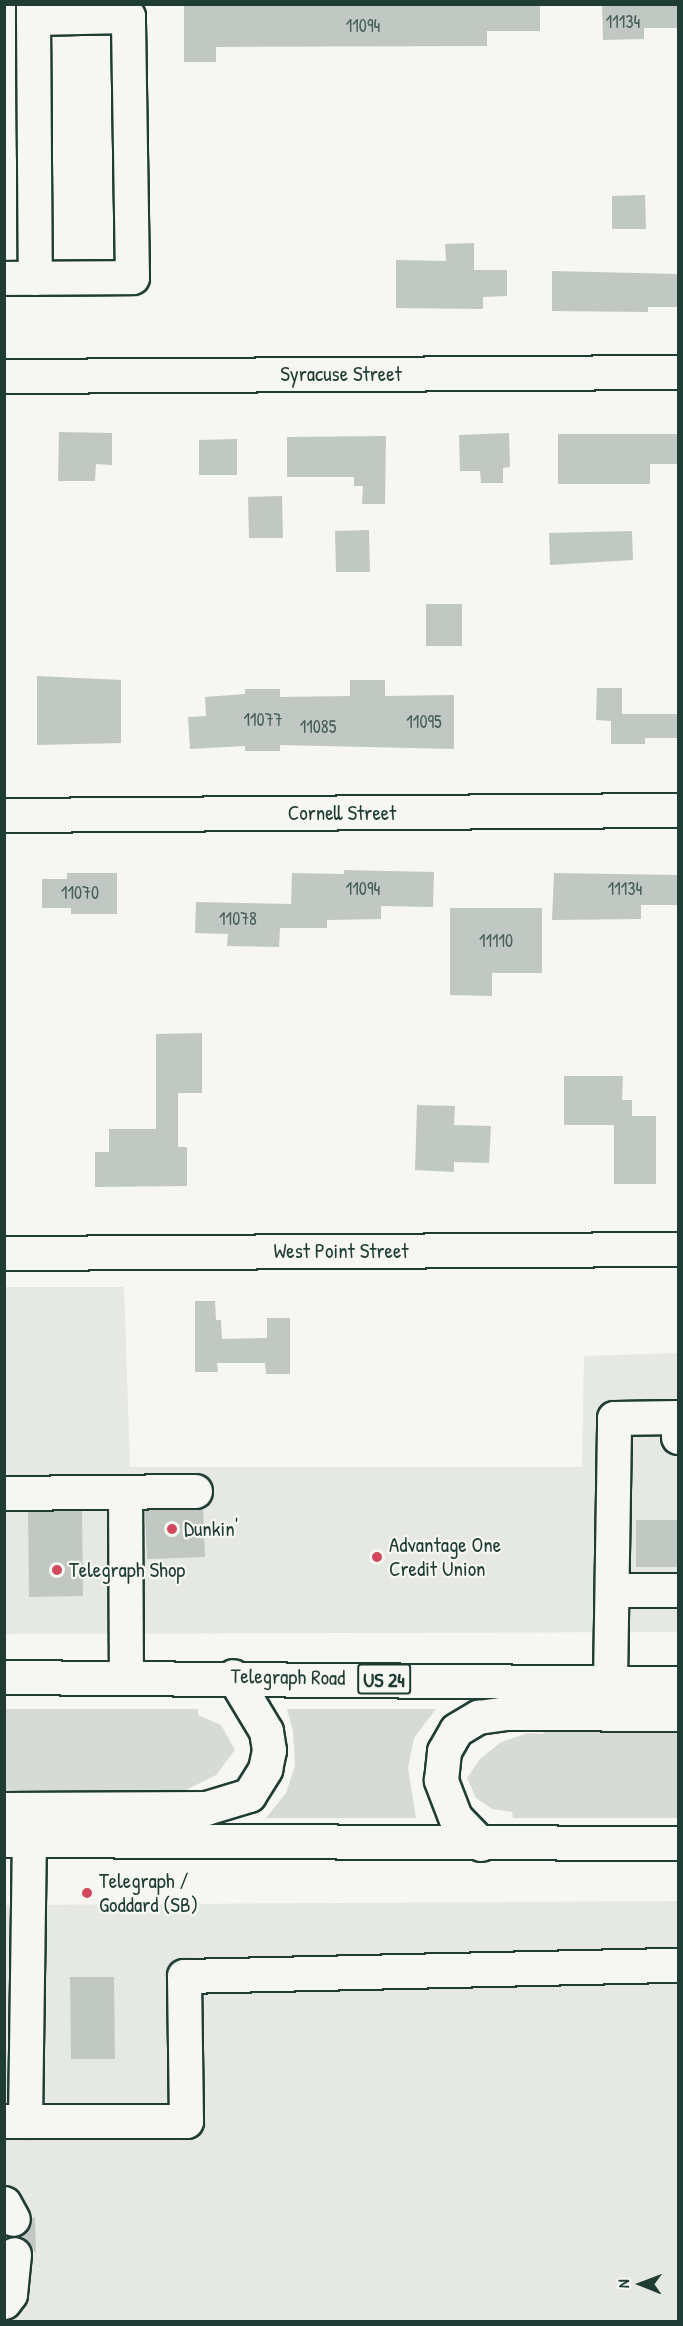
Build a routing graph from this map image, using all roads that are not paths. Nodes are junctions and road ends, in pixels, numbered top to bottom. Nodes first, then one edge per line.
1 (33, 11) edge
2 (20, 278) edge
3 (678, 372) edge
4 (4, 376) edge
5 (678, 810) edge
6 (4, 815) edge
7 (678, 1249) edge
8 (4, 1253) edge
9 (678, 1437) edge
10 (195, 1491) dead end
11 (125, 1492) junction
12 (4, 1493) edge
13 (613, 1590) junction
14 (678, 1590) edge
15 (126, 1676) junction
16 (233, 1676) junction
17 (4, 1677) edge
18 (610, 1682) junction
19 (678, 1683) edge
20 (678, 1714) edge
21 (4, 1809) edge
22 (17, 1840) edge
23 (678, 1843) edge
24 (481, 1844) junction
25 (678, 1965) edge
26 (24, 2121) edge
27 (14, 2254) dead end
28 (4, 2302) edge

1 - 2 main road
1 - 2 main road
3 - 4 main road, Syracuse Street
5 - 6 main road, Cornell Street
7 - 8 main road, West Point Street
9 - 13 main road
10 - 11 main road
11 - 12 main road
11 - 15 main road
13 - 14 main road
13 - 18 main road
15 - 16 main road, Telegraph Road / US 24
15 - 17 main road, Telegraph Road / US 24
16 - 18 main road, Telegraph Road / US 24
16 - 21 main road
18 - 19 main road, Telegraph Road / US 24
20 - 24 main road
22 - 24 main road
22 - 26 main road
23 - 24 main road
25 - 26 main road
27 - 28 main road

